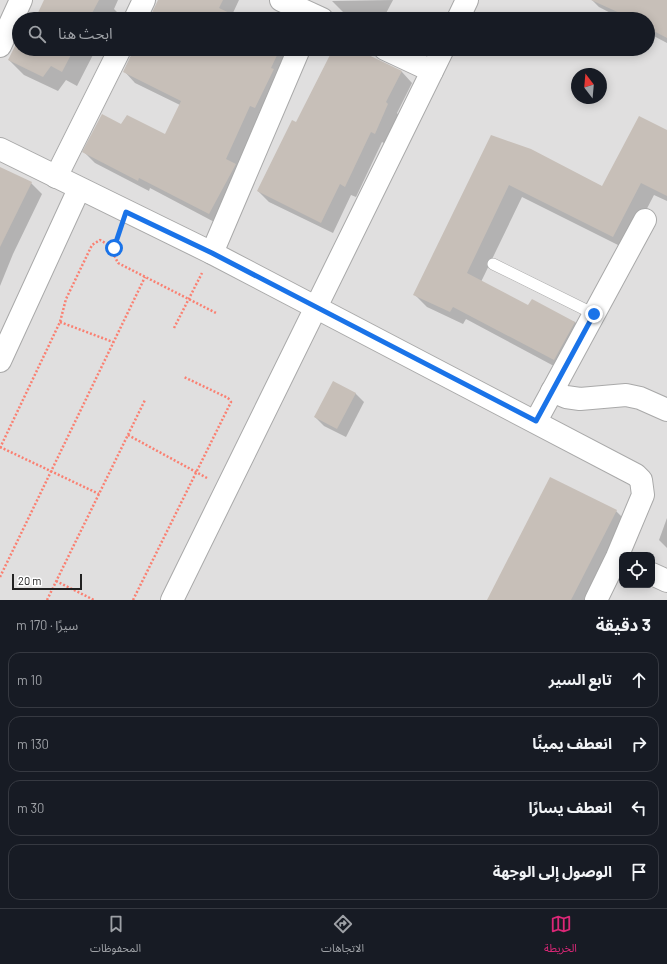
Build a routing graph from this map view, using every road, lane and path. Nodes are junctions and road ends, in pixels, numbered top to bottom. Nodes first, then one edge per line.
1 (21, 0) edge
2 (144, 0) edge
3 (281, 0) edge
4 (467, 0) edge
5 (14, 12) edge
6 (138, 12) edge
7 (314, 12) edge
8 (461, 12) edge
9 (12, 16) edge
10 (2, 34) edge
11 (116, 56) edge
12 (296, 56) edge
13 (400, 56) edge
14 (440, 56) edge
15 (432, 71) junction
16 (0, 149) edge
17 (56, 177) junction
18 (79, 189) junction
19 (126, 212) junction
20 (645, 220) dead end
21 (114, 248) junction
22 (212, 253) junction
23 (493, 264) dead end
24 (145, 277) junction
25 (188, 299) junction
26 (316, 307) junction
27 (216, 313) dead end
28 (594, 314) junction
29 (60, 322) junction
30 (174, 328) dead end
31 (113, 342) junction
32 (0, 361) edge
33 (184, 377) dead end
34 (552, 391) junction
35 (145, 400) dead end
36 (667, 410) edge
37 (536, 421) junction
38 (128, 435) junction
39 (0, 448) edge
40 (51, 472) junction
41 (196, 472) junction
42 (227, 489) junction
43 (99, 494) junction
44 (622, 552) edge
45 (619, 560) edge
46 (655, 575) edge
47 (0, 577) edge
48 (56, 581) junction
49 (667, 581) edge
50 (47, 600) edge
51 (94, 600) edge
52 (133, 600) edge
53 (172, 600) edge
54 (596, 600) edge

1 - 5 street
2 - 6 street
3 - 7 street
4 - 8 street
9 - 10 street
11 - 17 street
12 - 22 street
13 - 15 street
14 - 15 street
15 - 26 street
16 - 17 street
17 - 18 street
18 - 19 street
18 - 32 street
19 - 21 path
19 - 22 street
20 - 28 street
21 - 24 path
21 - 29 path
22 - 25 path
22 - 26 street
23 - 28 lane
24 - 25 path
24 - 31 path
25 - 27 path
25 - 30 path
26 - 37 street
26 - 42 street
28 - 34 street
29 - 31 path
29 - 39 path
31 - 40 path
33 - 41 path
34 - 36 street
34 - 37 street
35 - 38 path
37 - 44 street
38 - 41 path
38 - 43 path
39 - 40 path
40 - 43 path
40 - 47 path
41 - 42 path
41 - 52 path
42 - 53 street
43 - 48 path
45 - 54 street
46 - 49 street
48 - 50 path
48 - 51 path

